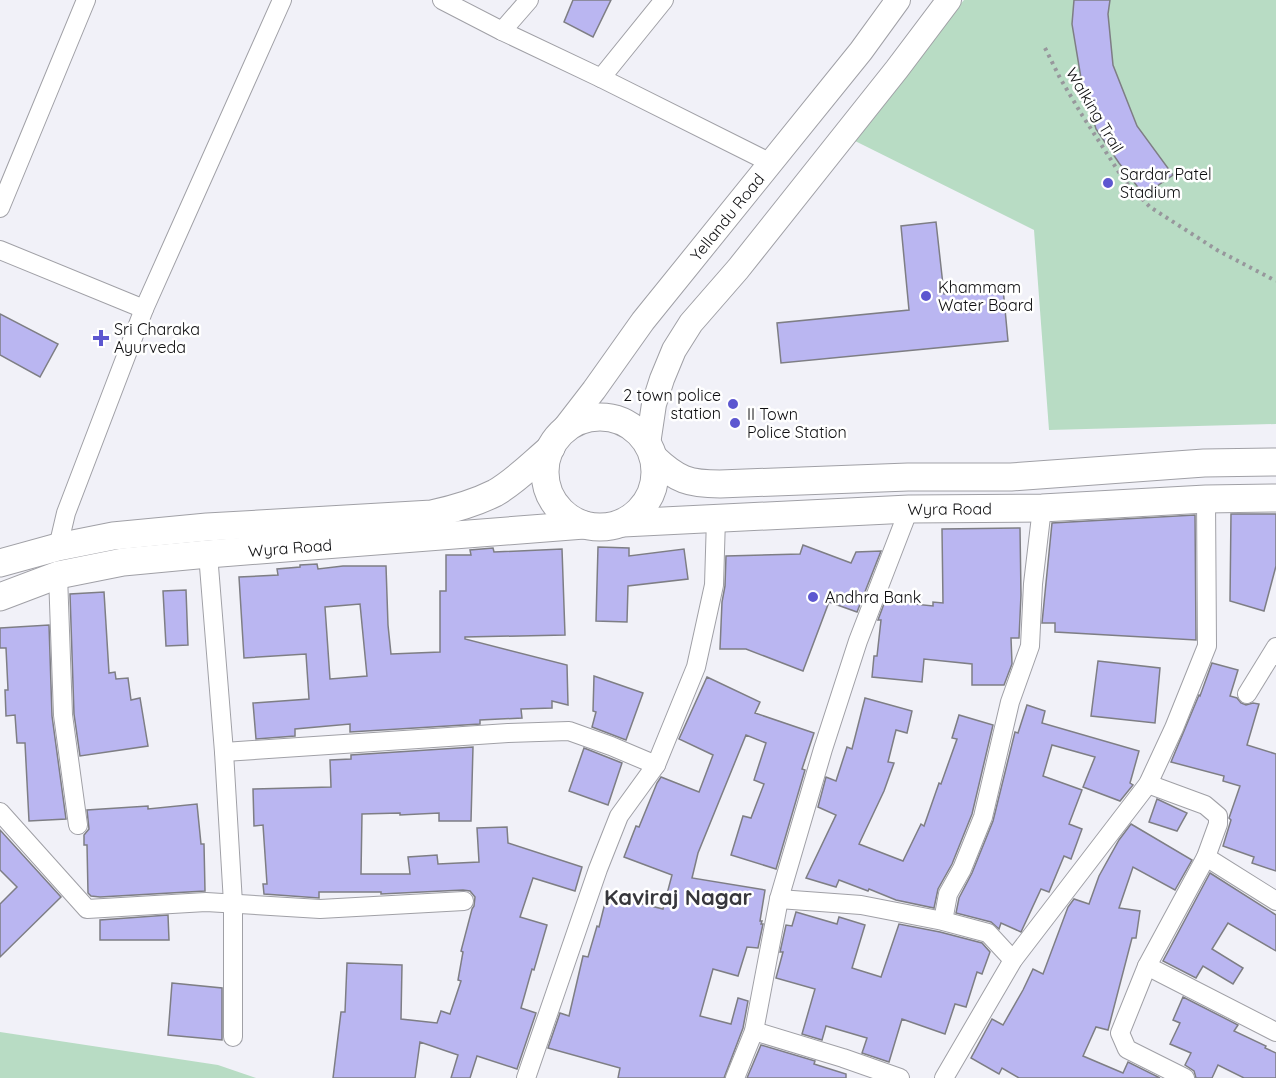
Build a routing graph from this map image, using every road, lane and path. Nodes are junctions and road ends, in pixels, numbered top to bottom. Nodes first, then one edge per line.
1 (86, 0) edge
2 (282, 0) edge
3 (442, 0) edge
4 (529, 0) edge
5 (664, 0) edge
6 (898, 0) edge
7 (949, 0) edge
8 (502, 32) junction
9 (1045, 48) dead end
10 (601, 78) junction
11 (771, 163) junction
12 (0, 208) edge
13 (0, 250) edge
14 (1276, 281) edge
15 (144, 309) junction
16 (555, 441) junction
17 (651, 451) junction
18 (1276, 462) edge
19 (1276, 498) edge
20 (1206, 499) junction
21 (1042, 508) junction
22 (909, 509) junction
23 (716, 518) junction
24 (622, 523) junction
25 (584, 525) junction
26 (58, 547) junction
27 (208, 554) junction
28 (0, 563) edge
29 (58, 574) junction
30 (0, 597) edge
31 (1276, 647) edge
32 (1247, 694) dead end
33 (224, 752) junction
34 (656, 765) junction
35 (1148, 784) junction
36 (0, 812) edge
37 (78, 825) dead end
38 (1206, 858) junction
39 (779, 899) junction
40 (464, 901) dead end
41 (1276, 901) edge
42 (233, 903) junction
43 (943, 921) junction
44 (1014, 960) junction
45 (1147, 966) junction
46 (753, 1031) junction
47 (1276, 1032) edge
48 (233, 1037) dead end
49 (526, 1078) edge
50 (735, 1078) edge
51 (900, 1078) edge
52 (944, 1078) edge
53 (1185, 1078) edge

1 - 12 street
2 - 15 street
3 - 8 street
4 - 8 street
5 - 10 street
6 - 11 main road, Yellandu Road
7 - 17 main road
8 - 10 street
9 - 14 path, Walking Trail
10 - 11 street
11 - 16 main road, Yellandu Road
13 - 15 street
15 - 26 street
16 - 17 main road, Wyra Road
16 - 25 main road
16 - 26 main road, Wyra Road
17 - 18 main road, Wyra Road
17 - 24 main road
19 - 20 main road, Wyra Road
20 - 21 main road, Wyra Road
20 - 35 street
21 - 22 main road, Wyra Road
21 - 43 street
22 - 23 main road, Wyra Road
22 - 39 street
23 - 24 main road, Wyra Road
23 - 34 street
24 - 25 main road, Wyra Road
25 - 27 main road, Wyra Road
26 - 28 main road, Wyra Road
27 - 29 main road, Wyra Road
27 - 33 street
29 - 30 main road, Wyra Road
29 - 37 street
31 - 32 street
33 - 34 street
33 - 42 street
34 - 49 street
35 - 38 street
35 - 44 street
36 - 42 street
38 - 41 street
38 - 45 street
39 - 43 street
39 - 46 street
40 - 42 street
42 - 48 street
43 - 44 street
44 - 52 street
45 - 47 street
45 - 53 street
46 - 50 street
46 - 51 street

